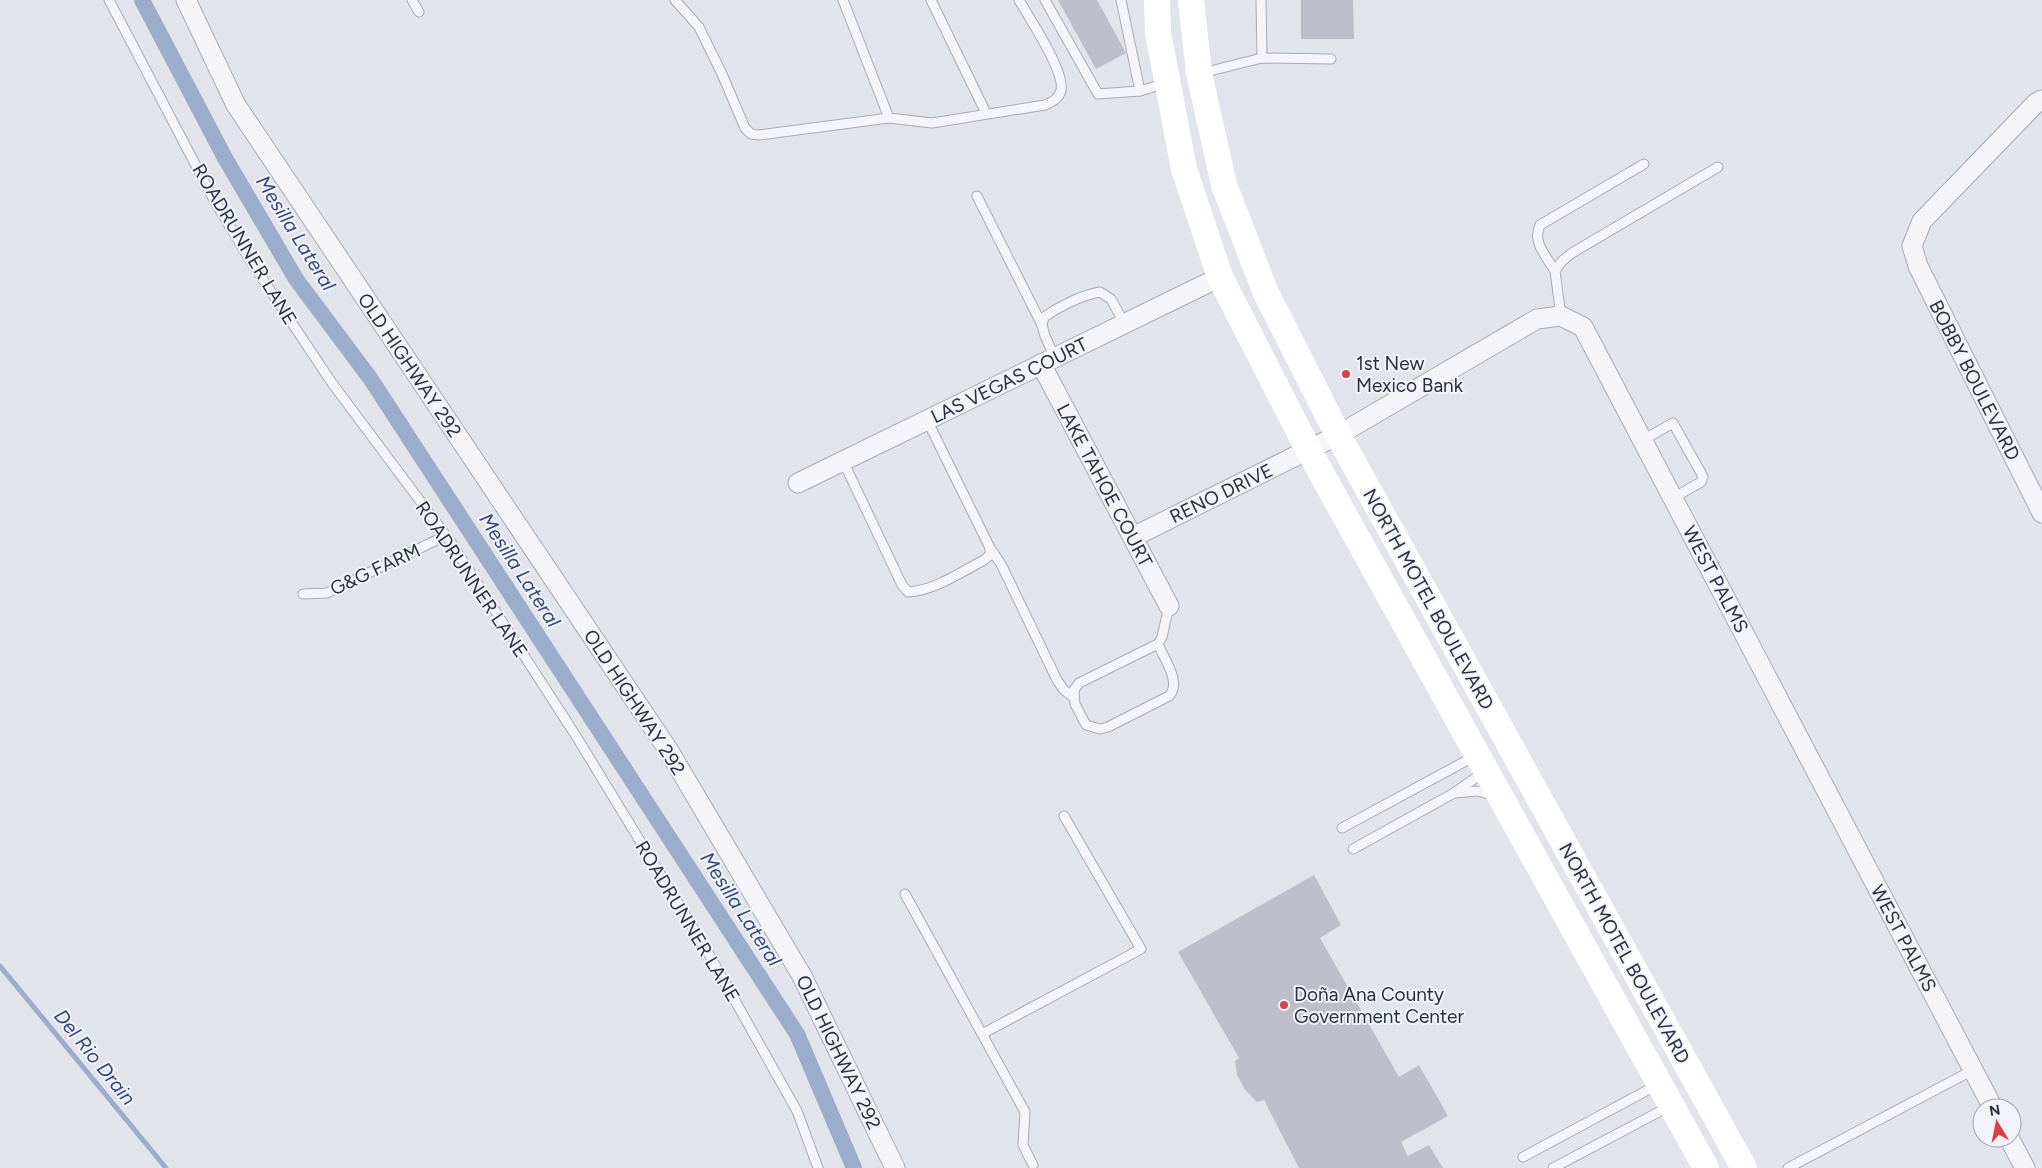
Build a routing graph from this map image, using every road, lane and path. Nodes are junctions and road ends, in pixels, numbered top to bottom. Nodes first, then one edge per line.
1 (109, 0) edge
2 (186, 0) edge
3 (412, 0) edge
4 (675, 0) edge
5 (842, 0) edge
6 (931, 0) edge
7 (1019, 0) edge
8 (1045, 0) edge
9 (1122, 0) edge
10 (1157, 0) edge
11 (1191, 0) edge
12 (1260, 0) edge
13 (419, 12) dead end
14 (1262, 58) junction
15 (1331, 59) dead end
16 (1199, 74) junction
17 (1167, 83) junction
18 (1140, 91) junction
19 (2040, 106) edge
20 (986, 113) junction
21 (889, 118) junction
22 (1644, 164) dead end
23 (1718, 168) dead end
24 (977, 196) dead end
25 (1555, 271) junction
26 (1220, 277) junction
27 (1561, 316) junction
28 (1124, 323) junction
29 (1042, 326) junction
30 (1048, 361) junction
31 (927, 420) junction
32 (1338, 435) junction
33 (1643, 440) junction
34 (1308, 449) junction
35 (843, 461) junction
36 (798, 483) dead end
37 (1673, 498) junction
38 (2042, 513) edge
39 (446, 536) junction
40 (1133, 537) junction
41 (990, 548) junction
42 (303, 594) dead end
43 (1169, 606) joint
44 (1158, 644) junction
45 (1073, 696) junction
46 (1511, 748) junction
47 (1482, 762) junction
48 (1454, 793) junction
49 (1503, 801) junction
50 (1064, 816) dead end
51 (1342, 828) dead end
52 (1353, 849) dead end
53 (905, 894) dead end
54 (982, 1034) junction
55 (1689, 1068) junction
56 (1973, 1070) junction
57 (1701, 1090) junction
58 (1665, 1094) junction
59 (1988, 1098) edge
60 (2014, 1148) edge
61 (1524, 1157) dead end
62 (1033, 1165) dead end
63 (818, 1168) edge
64 (896, 1168) edge
65 (1553, 1168) edge
66 (1706, 1168) edge
67 (1744, 1168) edge
68 (1788, 1168) edge
69 (2025, 1168) edge

1 - 39 lane, ROADRUNNER LANE
2 - 64 street, OLD HIGHWAY 292
3 - 13 lane
4 - 21 lane
5 - 21 lane
6 - 20 lane
7 - 20 lane
8 - 18 lane
9 - 18 lane
10 - 17 main road, NORTH MOTEL BOULEVARD
11 - 16 main road, NORTH MOTEL BOULEVARD
12 - 14 lane
14 - 15 lane
14 - 16 lane
16 - 17 main road
16 - 32 main road, NORTH MOTEL BOULEVARD
17 - 18 lane
17 - 26 main road, NORTH MOTEL BOULEVARD
19 - 38 street, BOBBY BOULEVARD
20 - 21 lane
22 - 25 lane
23 - 25 lane
24 - 29 lane
25 - 27 lane
26 - 28 street, LAS VEGAS COURT
26 - 34 main road, NORTH MOTEL BOULEVARD
27 - 32 street
27 - 33 street, WEST PALMS
28 - 29 lane
28 - 30 street, LAS VEGAS COURT
29 - 30 lane
30 - 31 street, LAS VEGAS COURT
30 - 40 street, LAKE TAHOE COURT
31 - 35 street, LAS VEGAS COURT
31 - 41 lane
32 - 34 street
32 - 46 main road, NORTH MOTEL BOULEVARD
33 - 37 street, WEST PALMS
33 - 37 lane
34 - 40 street, RENO DRIVE
34 - 47 main road, NORTH MOTEL BOULEVARD
35 - 36 street, LAS VEGAS COURT
35 - 41 lane
37 - 56 street, WEST PALMS
39 - 42 lane, G&G FARM
39 - 63 lane, ROADRUNNER LANE
40 - 43 street, LAKE TAHOE COURT
41 - 45 lane
43 - 44 lane
44 - 45 lane
44 - 45 lane
46 - 47 main road
46 - 55 main road, NORTH MOTEL BOULEVARD
47 - 48 lane
47 - 49 main road, NORTH MOTEL BOULEVARD
47 - 51 lane
48 - 49 lane
48 - 52 lane
49 - 58 main road, NORTH MOTEL BOULEVARD
50 - 54 lane
53 - 54 lane
54 - 62 lane
55 - 57 main road, NORTH MOTEL BOULEVARD
55 - 58 main road
56 - 59 street, WEST PALMS
56 - 68 lane
57 - 58 main road
57 - 67 main road, NORTH MOTEL BOULEVARD
58 - 61 lane
58 - 65 lane
58 - 66 main road, NORTH MOTEL BOULEVARD
60 - 69 street

